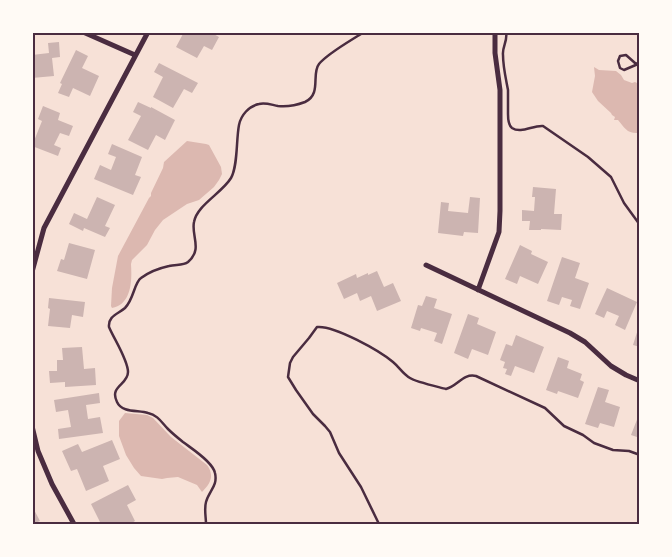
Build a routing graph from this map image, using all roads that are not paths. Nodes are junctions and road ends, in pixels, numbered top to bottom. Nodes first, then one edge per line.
1 (83, 32) edge
2 (148, 32) edge
3 (364, 32) edge
4 (495, 32) edge
5 (506, 32) edge
6 (135, 55) junction
7 (639, 65) edge
8 (640, 225) edge
9 (426, 266) dead end
10 (32, 272) edge
11 (478, 290) junction
12 (640, 380) edge
13 (32, 426) edge
14 (640, 455) edge
15 (74, 524) edge
16 (206, 524) edge
17 (378, 524) edge

1 - 6 street
2 - 6 street
3 - 16 lane
4 - 11 street
5 - 8 lane
6 - 10 street
7 - 7 lane
9 - 11 street
11 - 12 street
13 - 15 street
14 - 17 lane

